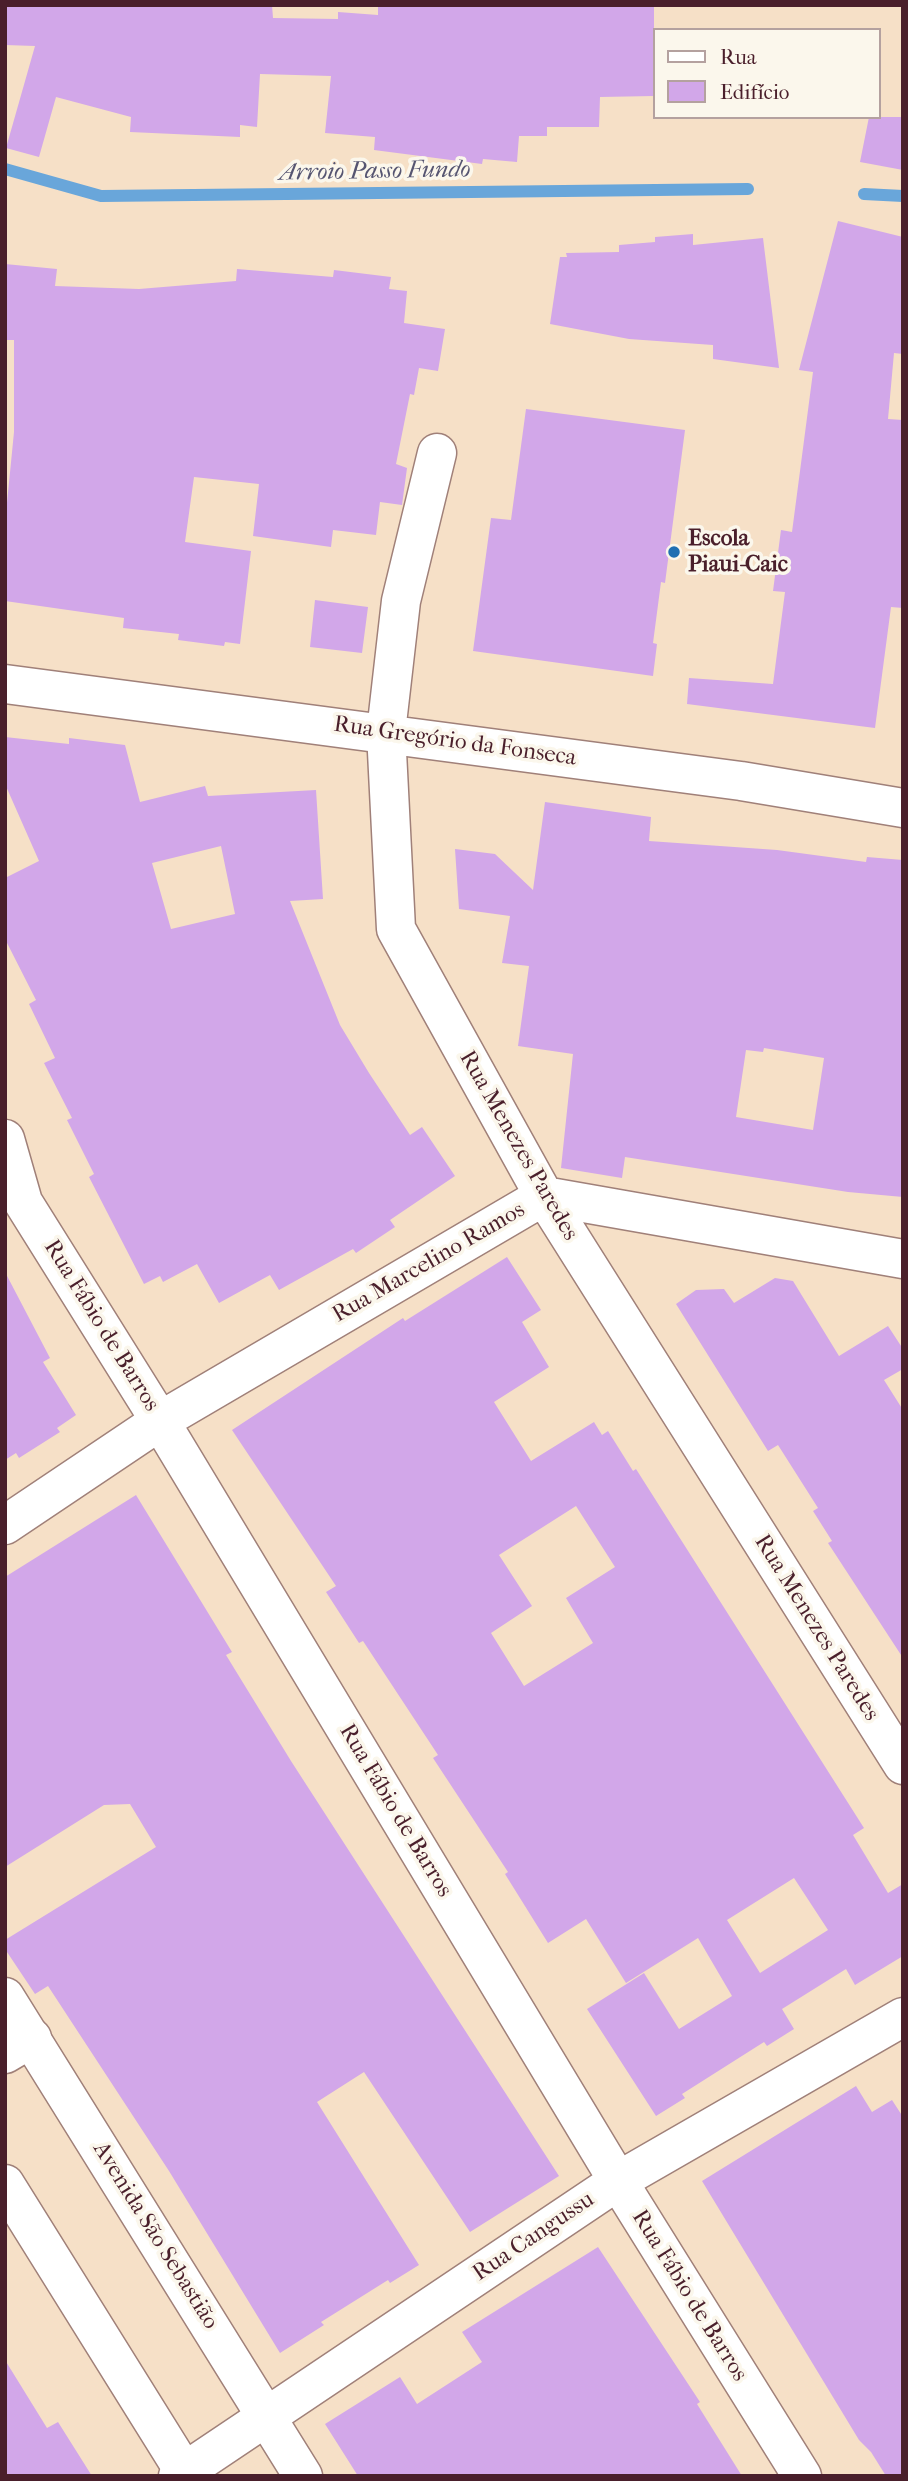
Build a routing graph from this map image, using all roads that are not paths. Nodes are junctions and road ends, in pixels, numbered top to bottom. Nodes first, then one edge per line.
1 (437, 453) dead end
2 (5, 684) edge
3 (386, 732) junction
4 (903, 808) edge
5 (5, 1139) edge
6 (544, 1196) junction
7 (903, 1259) edge
8 (160, 1421) junction
9 (5, 1525) edge
10 (903, 1765) edge
11 (5, 1997) edge
12 (903, 2017) edge
13 (19, 2046) edge
14 (618, 2181) junction
15 (5, 2184) edge
16 (267, 2415) junction
17 (183, 2474) edge
18 (303, 2476) edge
19 (802, 2476) edge

1 - 3 street, Rua Menezes Paredes
2 - 3 street, Rua Gregório da Fonseca
3 - 4 street, Rua Gregório da Fonseca
3 - 6 street, Rua Menezes Paredes
5 - 8 street, Rua Fábio de Barros
6 - 7 street, Rua Marcelino Ramos
6 - 8 street, Rua Marcelino Ramos
6 - 10 street, Rua Menezes Paredes
8 - 9 street, Rua Marcelino Ramos
8 - 14 street, Rua Fábio de Barros
11 - 13 street, Avenida São Sebastião
12 - 14 street, Rua Cangussu
13 - 16 street, Avenida São Sebastião
14 - 16 street, Rua Cangussu
14 - 19 street, Rua Fábio de Barros
15 - 17 street
16 - 17 street, Rua Cangussu
16 - 18 street, Avenida São Sebastião

